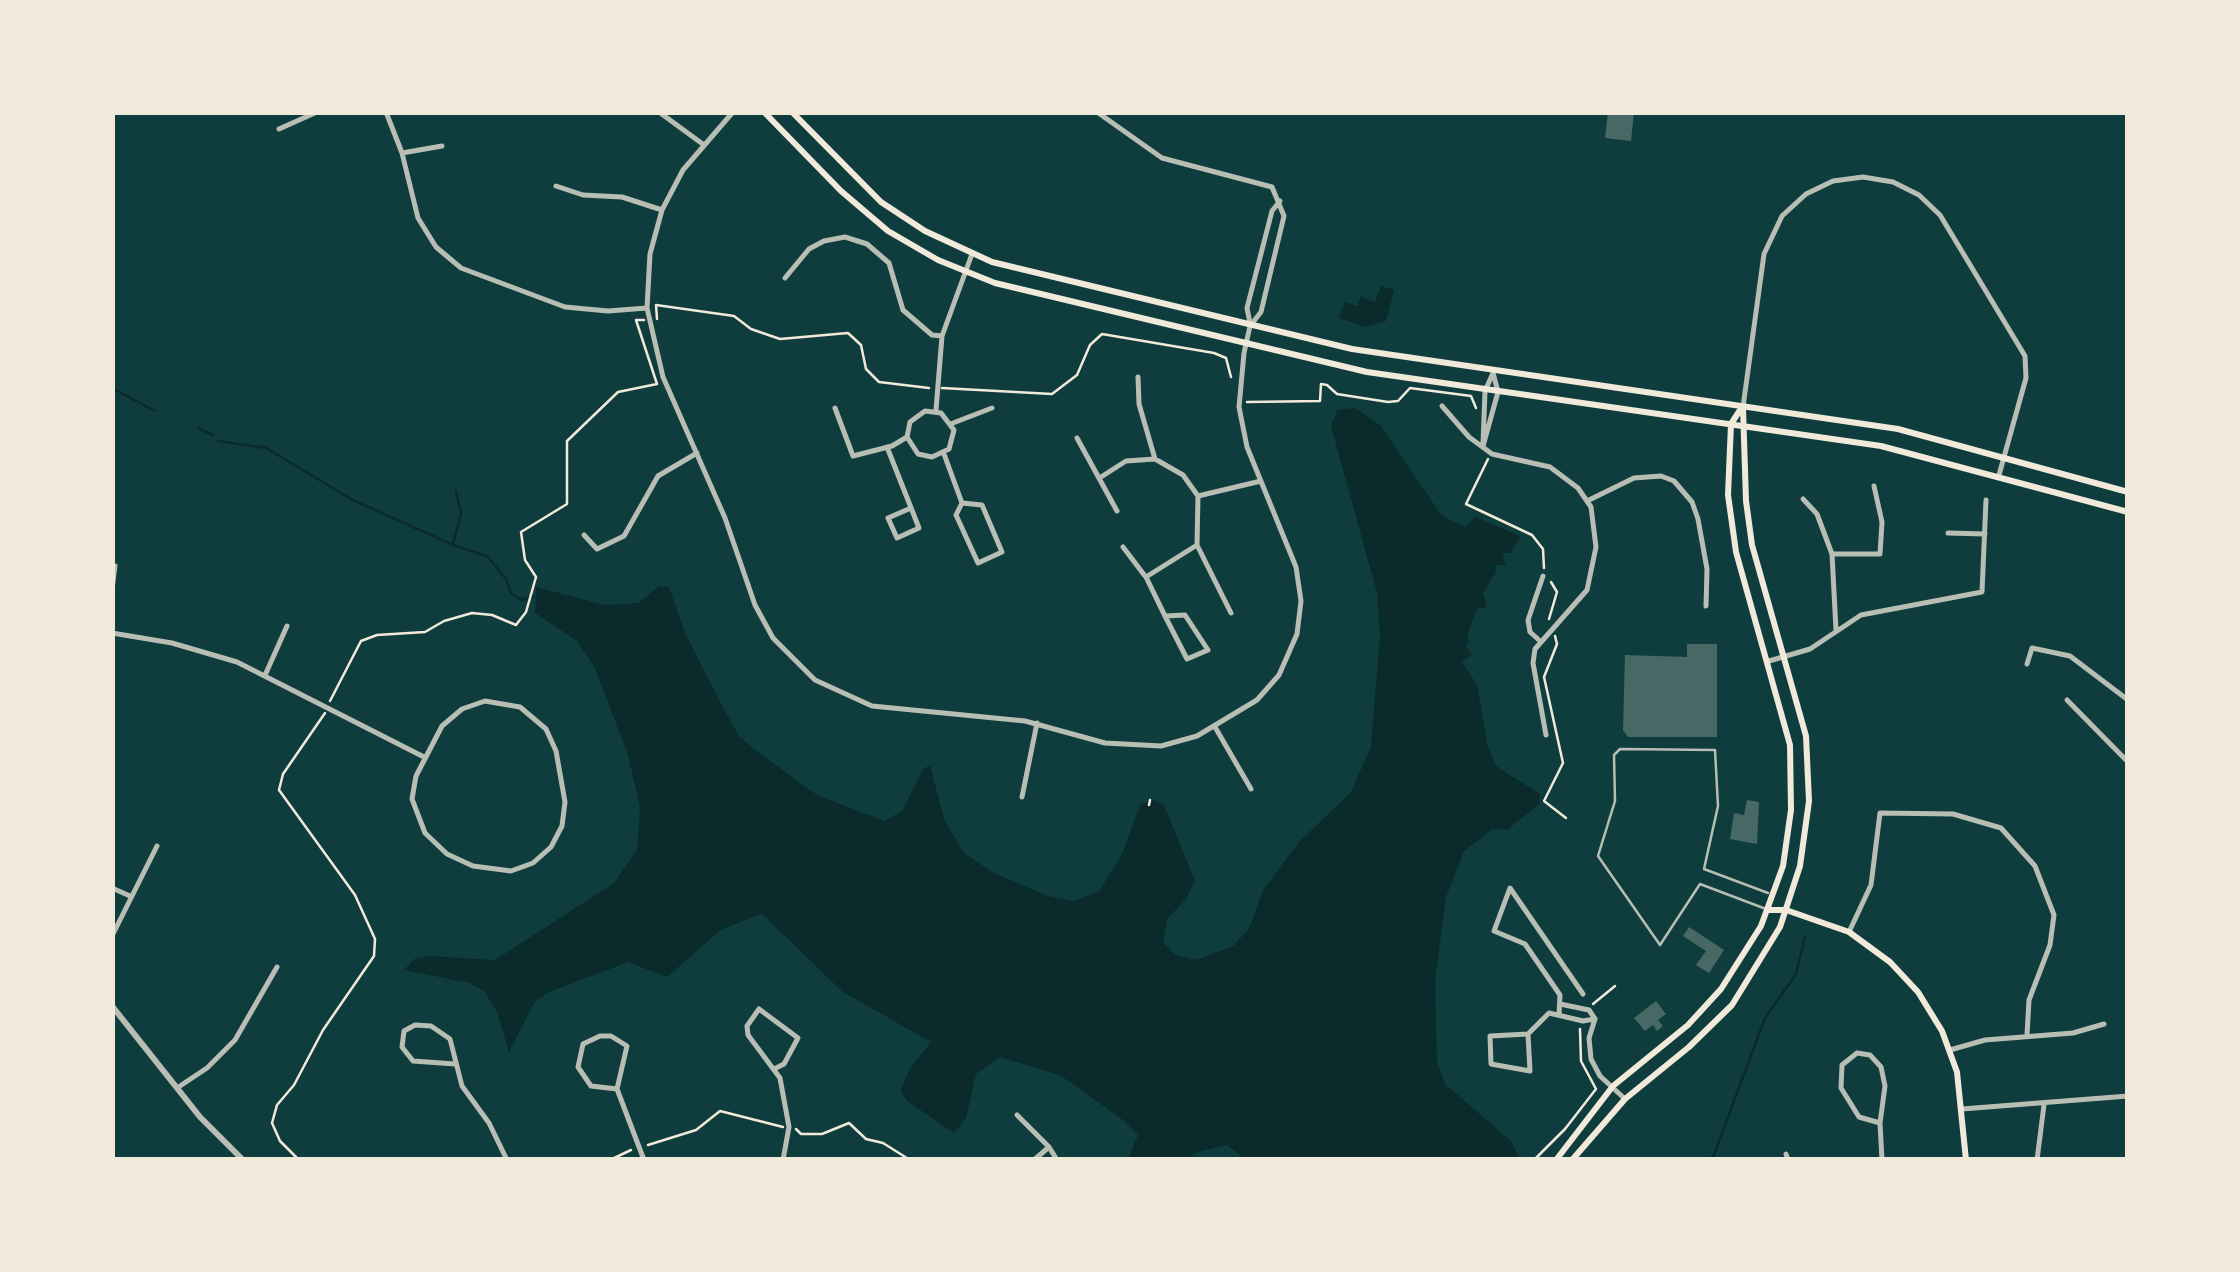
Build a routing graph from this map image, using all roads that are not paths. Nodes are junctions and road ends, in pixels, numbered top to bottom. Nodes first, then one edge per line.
1 (317, 112) edge
2 (386, 112) edge
3 (658, 112) edge
4 (733, 112) edge
5 (764, 112) edge
6 (792, 112) edge
7 (1096, 112) edge
8 (279, 129) dead end
9 (704, 145) junction
10 (442, 146) dead end
11 (402, 154) junction
12 (556, 186) dead end
13 (1280, 201) junction
14 (662, 210) junction
15 (972, 254) junction
16 (964, 272) junction
17 (785, 278) dead end
18 (647, 308) junction
19 (1250, 326) junction
20 (942, 336) junction
21 (1246, 344) junction
22 (1493, 373) junction
23 (1138, 377) dead end
24 (1485, 391) junction
25 (1498, 392) junction
26 (1442, 406) dead end
27 (1743, 407) junction
28 (835, 408) dead end
29 (992, 408) dead end
30 (936, 411) junction
31 (952, 423) junction
32 (1731, 424) junction
33 (1746, 426) junction
34 (907, 437) junction
35 (1076, 438) dead end
36 (1483, 446) junction
37 (887, 448) junction
38 (697, 453) junction
39 (944, 454) junction
40 (2004, 456) junction
41 (1155, 459) junction
42 (1999, 474) junction
43 (1101, 477) junction
44 (1261, 480) junction
45 (1874, 486) dead end
46 (2128, 492) edge
47 (1198, 496) junction
48 (1804, 499) dead end
49 (1986, 500) dead end
50 (1587, 501) junction
51 (962, 503) junction
52 (911, 508) junction
53 (1118, 511) dead end
54 (2128, 512) edge
55 (1948, 534) dead end
56 (1986, 534) junction
57 (584, 536) dead end
58 (1197, 545) junction
59 (1124, 548) dead end
60 (1832, 554) junction
61 (115, 566) edge
62 (1542, 576) road end
63 (1146, 577) junction
64 (112, 590) edge
65 (1706, 606) dead end
66 (1232, 614) dead end
67 (1165, 616) junction
68 (287, 626) dead end
69 (1836, 630) junction
70 (112, 634) edge
71 (1539, 640) junction
72 (1785, 656) junction
73 (1769, 661) junction
74 (2027, 664) dead end
75 (265, 674) junction
76 (2067, 700) dead end
77 (2128, 700) edge
78 (1037, 723) junction
79 (1216, 726) junction
80 (1546, 735) dead end
81 (424, 757) junction
82 (2128, 762) edge
83 (1251, 790) dead end
84 (1022, 797) dead end
85 (157, 846) dead end
86 (112, 888) edge
87 (130, 896) junction
88 (1774, 896) junction
89 (1768, 910) junction
90 (1786, 910) junction
91 (1848, 932) junction
92 (112, 936) edge
93 (277, 966) dead end
94 (1583, 994) dead end
95 (1560, 1004) junction
96 (112, 1006) edge
97 (1559, 1014) junction
98 (1595, 1019) junction
99 (2104, 1024) dead end
100 (1528, 1034) junction
101 (2027, 1035) junction
102 (1950, 1050) junction
103 (456, 1064) junction
104 (776, 1068) junction
105 (1613, 1086) junction
106 (177, 1088) junction
107 (616, 1090) junction
108 (2128, 1096) edge
109 (1625, 1099) junction
110 (2044, 1105) junction
111 (1962, 1110) junction
112 (1016, 1115) dead end
113 (1880, 1123) junction
114 (1049, 1147) junction
115 (242, 1160) edge
116 (506, 1160) edge
117 (644, 1160) edge
118 (782, 1160) edge
119 (1034, 1160) edge
120 (1057, 1160) edge
121 (1556, 1160) edge
122 (1572, 1160) edge
123 (1882, 1160) edge
124 (1966, 1160) edge
125 (2037, 1160) edge

1 - 8 street
2 - 11 street
3 - 9 street
4 - 9 street
5 - 16 main road
6 - 15 main road
7 - 13 street
9 - 14 street
10 - 11 street
11 - 18 street
12 - 14 street
13 - 19 street
13 - 19 street
14 - 18 street
15 - 16 street
15 - 19 main road
16 - 20 street
16 - 21 main road
17 - 20 street
18 - 38 street
19 - 21 street
19 - 22 main road
20 - 30 street
21 - 24 main road
21 - 44 street
22 - 24 street
22 - 25 street
22 - 27 main road
23 - 41 street
24 - 25 main road
24 - 36 street
25 - 32 main road
25 - 36 street
26 - 36 street
27 - 32 main road
27 - 33 main road
27 - 40 main road
27 - 40 street
28 - 37 street
29 - 31 street
30 - 31 street
30 - 34 street
31 - 39 street
32 - 33 main road
32 - 73 main road
33 - 42 main road
33 - 72 main road
34 - 37 street
34 - 39 street
35 - 43 street
36 - 50 street
37 - 52 street
38 - 57 street
38 - 78 street
39 - 51 street
40 - 42 street
40 - 46 main road
41 - 43 street
41 - 47 street
42 - 54 main road
43 - 53 street
44 - 47 street
44 - 79 street
45 - 60 street
47 - 58 street
48 - 60 street
49 - 56 street
50 - 65 street
50 - 71 street
51 - 51 street
52 - 52 street
55 - 56 street
56 - 69 street
58 - 63 street
58 - 66 street
59 - 63 street
60 - 69 street
61 - 64 street
62 - 71 street
63 - 67 street
67 - 67 street
68 - 75 street
69 - 72 street
70 - 75 street
71 - 80 street
72 - 73 street
72 - 90 main road
73 - 88 main road
74 - 77 street
75 - 81 street
76 - 82 street
78 - 79 street
78 - 84 street
79 - 83 street
81 - 81 street
85 - 87 street
86 - 87 street
87 - 92 street
88 - 89 main road
88 - 89 lane
88 - 90 main road
89 - 90 main road
89 - 105 main road
90 - 91 main road
90 - 109 main road
91 - 101 street
91 - 102 main road
93 - 106 street
94 - 95 street
95 - 97 street
95 - 98 street
96 - 106 street
97 - 98 street
97 - 100 street
98 - 105 street
99 - 101 street
100 - 100 street
101 - 102 street
102 - 111 main road
103 - 103 street
103 - 116 street
104 - 104 street
104 - 118 street
105 - 109 street
105 - 121 main road
106 - 115 street
107 - 107 street
107 - 117 street
108 - 110 street
109 - 122 main road
110 - 111 street
110 - 125 street
111 - 124 main road
112 - 114 street
113 - 113 street
113 - 123 street
114 - 119 street
114 - 120 street

